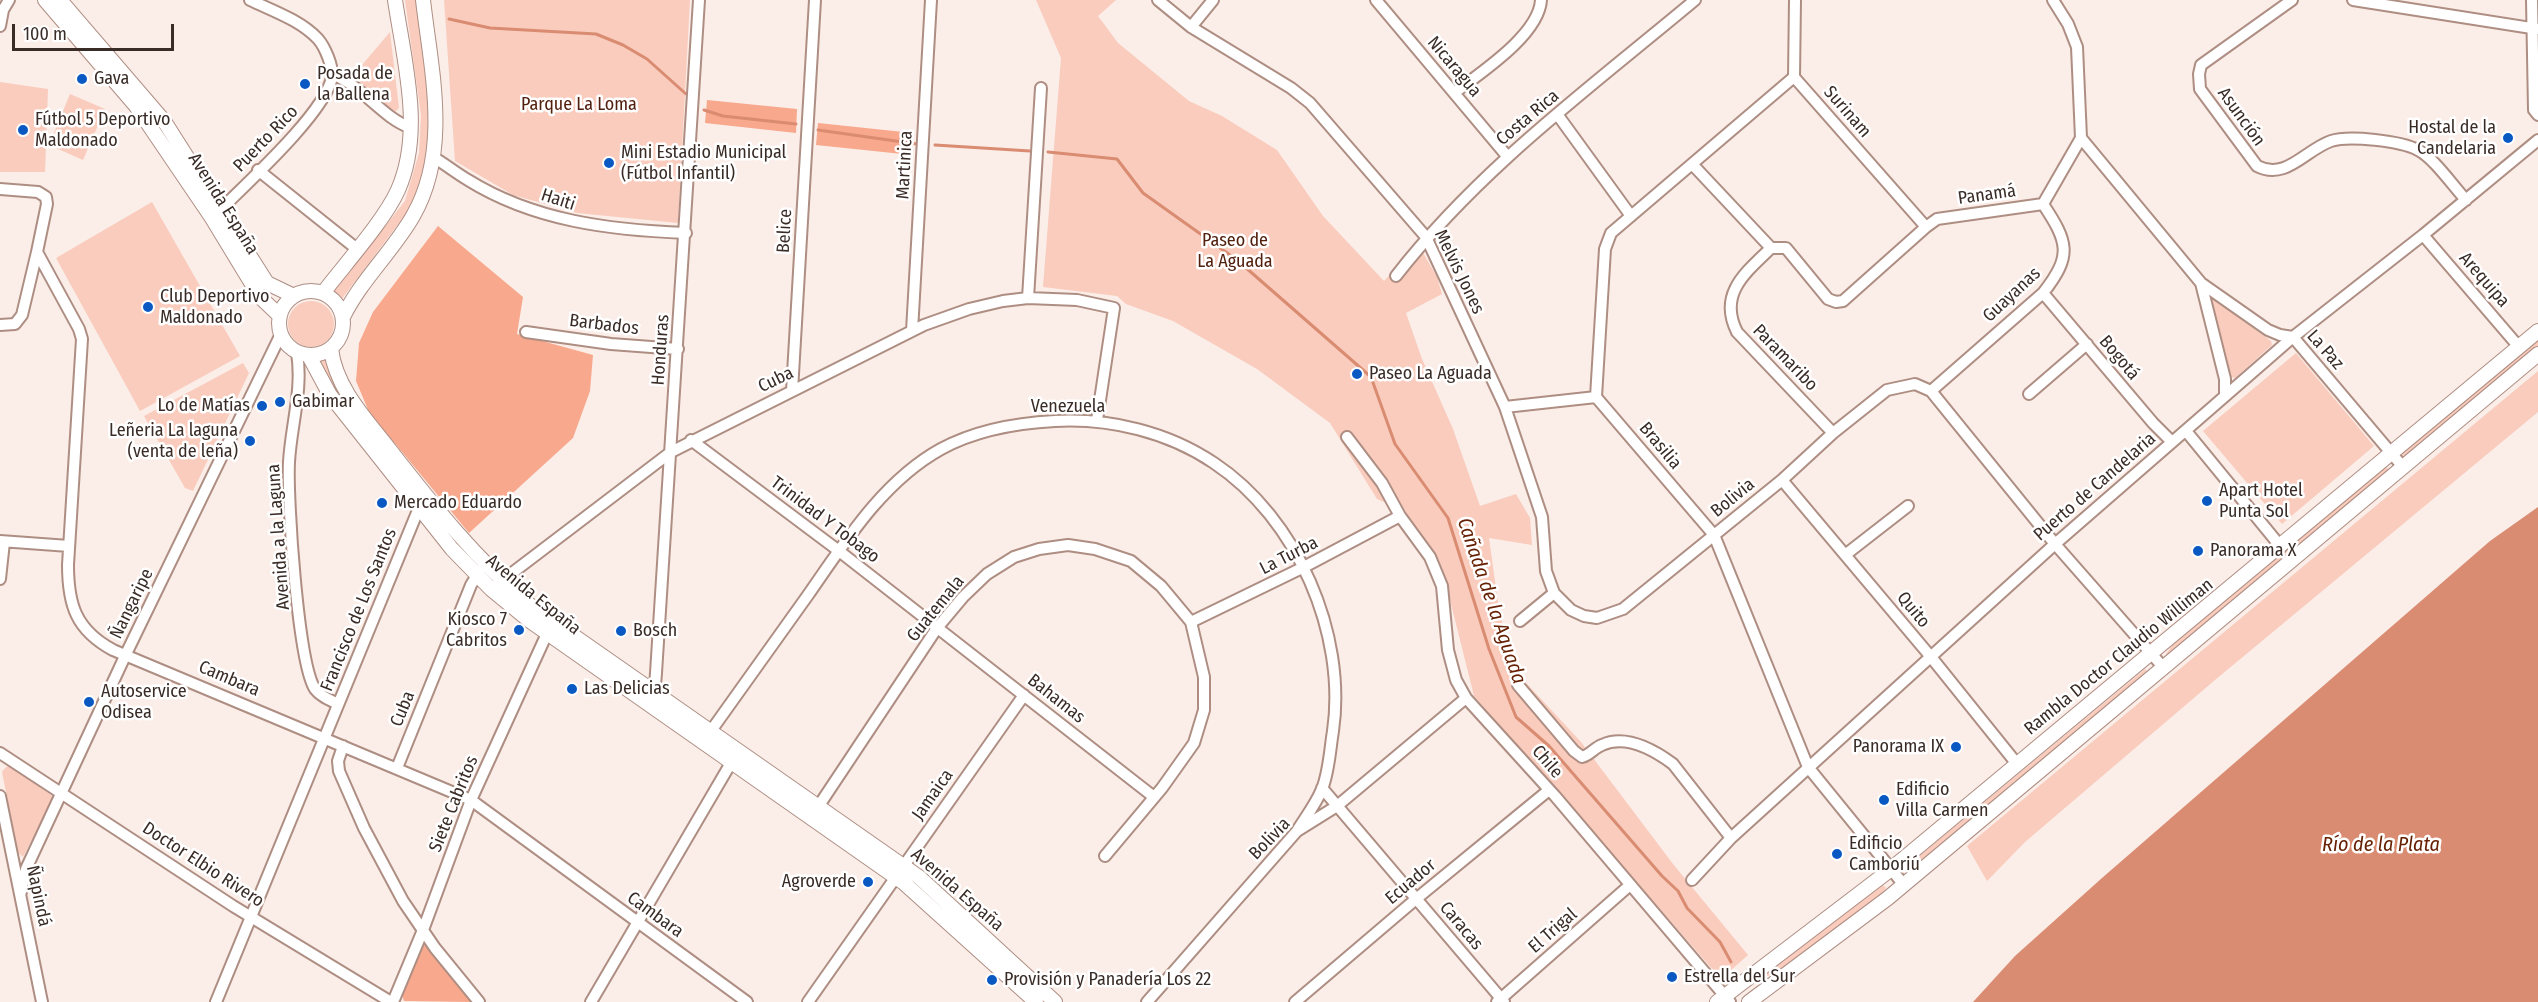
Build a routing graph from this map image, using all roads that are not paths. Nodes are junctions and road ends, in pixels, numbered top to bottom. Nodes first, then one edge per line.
1 (9, 0) edge
2 (45, 0) edge
3 (60, 0) edge
4 (250, 0) edge
5 (395, 0) edge
6 (423, 0) edge
7 (699, 0) edge
8 (815, 0) edge
9 (931, 0) edge
10 (1158, 0) edge
11 (1214, 0) edge
12 (1376, 0) edge
13 (1541, 0) edge
14 (1695, 0) edge
15 (1795, 0) edge
16 (2053, 0) edge
17 (2292, 0) edge
18 (2353, 0) edge
19 (2532, 0) edge
20 (0, 26) edge
21 (1191, 27) junction
22 (2535, 29) edge
23 (332, 74) junction
24 (1794, 77) junction
25 (1041, 88) dead end
26 (1454, 93) junction
27 (2536, 112) edge
28 (1557, 114) junction
29 (411, 128) junction
30 (2081, 138) junction
31 (2538, 140) edge
32 (1507, 156) junction
33 (433, 157) junction
34 (1692, 164) junction
35 (258, 170) junction
36 (0, 189) edge
37 (2466, 200) junction
38 (2043, 204) junction
39 (216, 214) junction
40 (1631, 216) junction
41 (1926, 227) junction
42 (686, 233) junction
43 (2423, 235) junction
44 (1426, 237) junction
45 (1771, 248) junction
46 (357, 249) junction
47 (37, 252) junction
48 (1396, 276) dead end
49 (2201, 283) junction
50 (323, 293) junction
51 (2043, 293) junction
52 (294, 296) junction
53 (1028, 298) junction
54 (280, 316) junction
55 (343, 317) junction
56 (0, 325) edge
57 (2538, 331) edge
58 (526, 332) dead end
59 (912, 332) junction
60 (281, 334) junction
61 (2294, 337) junction
62 (2087, 344) junction
63 (2519, 347) junction
64 (331, 349) junction
65 (678, 349) junction
66 (303, 354) junction
67 (2538, 354) edge
68 (792, 391) junction
69 (1931, 391) junction
70 (2029, 394) dead end
71 (2225, 396) junction
72 (1596, 397) junction
73 (1505, 407) junction
74 (1097, 420) junction
75 (2186, 431) junction
76 (1833, 433) junction
77 (1347, 437) dead end
78 (691, 440) junction
79 (2172, 442) junction
80 (671, 452) junction
81 (2392, 454) junction
82 (2403, 467) junction
83 (1782, 480) junction
84 (422, 501) junction
85 (1908, 506) dead end
86 (1400, 516) junction
87 (1714, 534) junction
88 (2, 542) edge
89 (2055, 544) junction
90 (69, 546) junction
91 (2282, 547) junction
92 (839, 551) junction
93 (1845, 555) junction
94 (1302, 568) junction
95 (480, 570) junction
96 (0, 579) edge
97 (497, 586) junction
98 (1554, 593) junction
99 (1520, 621) dead end
100 (1191, 622) junction
101 (550, 627) junction
102 (937, 628) junction
103 (2150, 653) junction
104 (126, 654) junction
105 (1931, 657) junction
106 (2163, 667) junction
107 (1518, 685) dead end
108 (648, 695) junction
109 (1024, 695) junction
110 (1466, 698) junction
111 (338, 704) junction
112 (707, 737) junction
113 (324, 738) junction
114 (343, 746) junction
115 (0, 753) edge
116 (735, 757) junction
117 (2017, 764) junction
118 (1809, 767) junction
119 (397, 768) junction
120 (1322, 788) junction
121 (1549, 790) junction
122 (63, 793) junction
123 (0, 796) edge
124 (1154, 797) junction
125 (471, 800) junction
126 (1337, 806) junction
127 (815, 812) junction
128 (1297, 831) junction
129 (1731, 838) junction
130 (1105, 856) dead end
131 (1890, 870) junction
132 (900, 872) junction
133 (1692, 880) dead end
134 (1630, 885) junction
135 (1904, 885) junction
136 (21, 892) junction
137 (1416, 898) junction
138 (251, 917) junction
139 (638, 924) junction
140 (423, 930) junction
141 (1724, 1000) edge
142 (1501, 1001) edge
143 (42, 1002) edge
144 (216, 1002) edge
145 (392, 1002) edge
146 (479, 1002) edge
147 (591, 1002) edge
148 (747, 1002) edge
149 (808, 1002) edge
150 (1036, 1002) edge
151 (1055, 1002) edge
152 (1147, 1002) edge
153 (1295, 1002) edge
154 (1749, 1002) edge

1 - 20 street
2 - 39 main road, Avenida España
3 - 39 main road, Avenida España
4 - 23 street
5 - 29 main road
6 - 33 main road
7 - 42 street, Honduras
8 - 68 street, Belice
9 - 59 street, Martinica
10 - 21 street, Melvis Jones
11 - 21 street
12 - 26 street, Nicaragua
13 - 26 street
14 - 28 street, Costa Rica
15 - 24 street
16 - 30 street
17 - 37 street, Asunción
18 - 22 street
19 - 22 street
21 - 44 street, Melvis Jones
22 - 27 street
23 - 29 street
23 - 35 street, Puerto Rico
24 - 34 street
24 - 41 street, Surinam
25 - 53 street
26 - 32 street, Nicaragua
28 - 32 street, Costa Rica
28 - 40 street
29 - 46 main road
30 - 38 street, Panamá
30 - 49 street, La Paz
31 - 37 street, Puerto de Candelaria
32 - 44 street, Costa Rica
33 - 42 street, Haiti
33 - 55 main road
34 - 40 street
34 - 45 street
35 - 39 street, Puerto Rico
35 - 46 street
36 - 47 street
37 - 43 street, Puerto de Candelaria
38 - 41 street, Panamá
38 - 51 street, Guayanas
39 - 52 main road, Avenida España
39 - 54 main road, Avenida España
40 - 72 street
41 - 45 street, Panamá
42 - 65 street, Honduras
43 - 61 street, Puerto de Candelaria
43 - 63 street, Arequipa
44 - 48 street, Costa Rica
44 - 73 street, Melvis Jones
45 - 76 street, Paramaribo
46 - 50 main road
47 - 56 street
47 - 90 street, Cambara
49 - 61 street, La Paz
49 - 71 street, La Paz
50 - 52 main road
50 - 55 main road
51 - 62 street, Bogotá
51 - 69 street, Guayanas
52 - 54 main road
53 - 59 street, Cuba
53 - 74 street, Cuba
54 - 60 main road
55 - 64 main road
57 - 63 main road, Rambla Doctor Claudio Williman
58 - 65 street, Barbados
59 - 68 street, Cuba
60 - 66 main road
60 - 104 street, Ñangaripe
61 - 71 street, Puerto de Candelaria
61 - 81 street, La Paz
62 - 70 street
62 - 79 street, Bogotá
63 - 81 main road, Rambla Doctor Claudio Williman
64 - 66 main road
64 - 84 main road, Avenida España
65 - 80 street, Honduras
66 - 84 main road, Avenida España
66 - 111 street, Avenida a la Laguna
67 - 82 main road, Rambla Doctor Claudio Williman
68 - 78 street, Cuba
69 - 76 street, Bolivia
69 - 89 street
71 - 75 street, Puerto de Candelaria
72 - 73 street
72 - 87 street, Brasilia
73 - 98 street, Melvis Jones
74 - 92 street, Venezuela
74 - 94 street, Venezuela
75 - 79 street, Puerto de Candelaria
75 - 91 street
76 - 83 street, Bolivia
77 - 86 street, Chile
78 - 80 street, Cuba
78 - 92 street, Trinidad Y Tobago
79 - 89 street, Puerto de Candelaria
80 - 97 street, Cuba
80 - 108 street, Honduras
81 - 82 street, La Paz
81 - 91 main road, Rambla Doctor Claudio Williman
82 - 106 main road, Rambla Doctor Claudio Williman
83 - 87 street, Bolivia
83 - 93 street, Quito
84 - 95 main road, Avenida España
84 - 111 street, Francisco de Los Santos
85 - 93 street
86 - 94 street, La Turba
86 - 110 street, Chile
87 - 98 street, Bolivia
87 - 118 street, Brasilia
88 - 90 street
88 - 96 street
89 - 103 street
89 - 105 street, Puerto de Candelaria
90 - 104 street, Cambara
91 - 103 main road, Rambla Doctor Claudio Williman
92 - 102 street, Trinidad Y Tobago
92 - 112 street, Venezuela
93 - 105 street, Quito
94 - 100 street, La Turba
94 - 120 street, Venezuela
95 - 97 main road, Avenida España
95 - 119 street, Cuba
97 - 101 main road, Avenida España
98 - 99 street
100 - 102 street, Guatemala
100 - 124 street, Guatemala
101 - 108 main road, Avenida España
101 - 125 street, Siete Cabritos
102 - 109 street, Bahamas
102 - 127 street, Guatemala
103 - 106 street
103 - 117 main road, Rambla Doctor Claudio Williman
104 - 113 street, Cambara
104 - 122 street, Ñangaripe
105 - 117 street, Quito
105 - 118 street, Puerto de Candelaria
106 - 135 main road, Rambla Doctor Claudio Williman
107 - 129 street
108 - 112 main road, Avenida España
109 - 124 street, Bahamas
109 - 132 street, Jamaica
110 - 121 street, Chile
110 - 126 street, Bolivia
111 - 113 street, Francisco de Los Santos
112 - 116 main road, Avenida España
113 - 114 street, Cambara
113 - 138 street
114 - 119 street, Cambara
114 - 140 street
115 - 122 street, Doctor Elbio Rivero
116 - 127 main road, Avenida España
116 - 139 street
117 - 131 main road, Rambla Doctor Claudio Williman
118 - 129 street, Puerto de Candelaria
118 - 131 street, Brasilia
119 - 125 street, Cambara
120 - 126 street, Caracas
120 - 128 street, Venezuela
121 - 134 street, Chile
121 - 137 street, Ecuador
122 - 136 street, Ñangaripe
122 - 138 street, Doctor Elbio Rivero
123 - 136 street, Ñapindá
124 - 130 street, Guatemala
125 - 139 street, Cambara
125 - 140 street, Siete Cabritos
126 - 128 street, Bolivia
126 - 137 street, Caracas
127 - 132 main road, Avenida España
128 - 152 street, Bolivia
129 - 133 street, Puerto de Candelaria
131 - 135 street, Brasilia
131 - 141 main road, Rambla Doctor Claudio Williman
132 - 149 street, Jamaica
132 - 150 main road, Avenida España
132 - 151 main road, Avenida España
134 - 141 street, Chile
134 - 142 street, El Trigal
135 - 154 main road, Rambla Doctor Claudio Williman
136 - 143 street, Ñapindá
137 - 142 street, Caracas
137 - 153 street, Ecuador
138 - 144 street
138 - 145 street, Doctor Elbio Rivero
139 - 147 street
139 - 148 street, Cambara
140 - 145 street, Siete Cabritos
140 - 146 street

